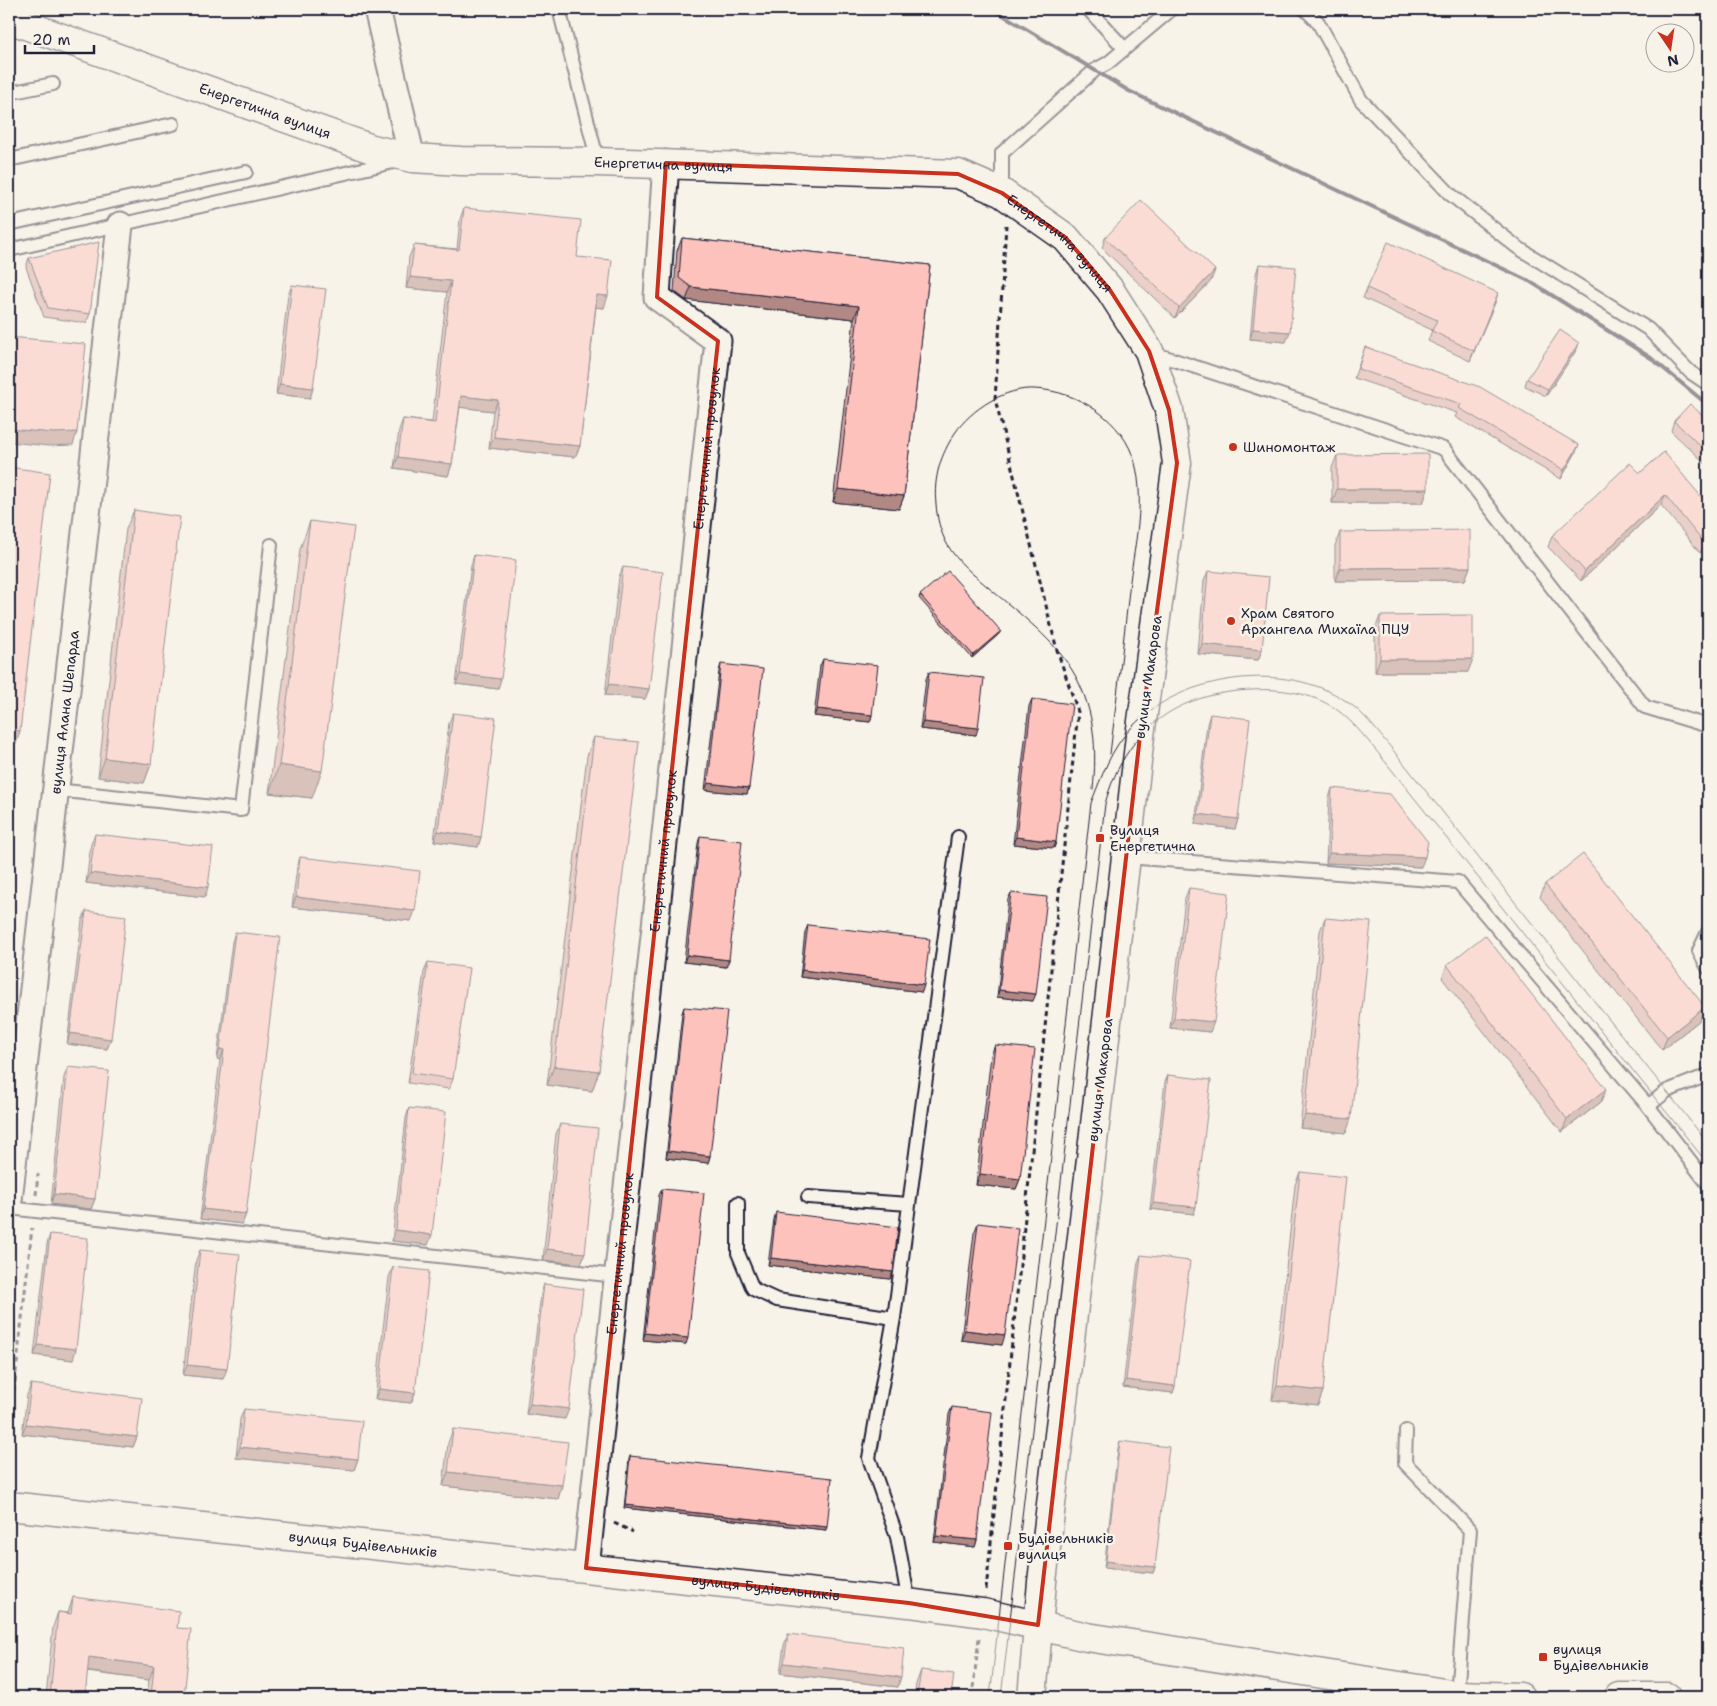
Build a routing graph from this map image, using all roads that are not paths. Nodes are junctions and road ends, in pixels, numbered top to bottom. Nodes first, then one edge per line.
1 (377, 9) edge
2 (559, 9) edge
3 (1088, 9) edge
4 (1172, 9) edge
5 (1305, 9) edge
6 (9, 19) edge
7 (1124, 48) junction
8 (53, 84) dead end
9 (9, 93) edge
10 (173, 124) dead end
11 (412, 158) junction
12 (9, 160) edge
13 (598, 162) junction
14 (666, 163) junction
15 (246, 172) dead end
16 (1004, 206) junction
17 (9, 224) edge
18 (120, 225) junction
19 (9, 250) edge
20 (1149, 351) junction
21 (1708, 384) edge
22 (1177, 463) joint
23 (271, 545) dead end
24 (1708, 726) edge
25 (56, 790) junction
26 (958, 837) dead end
27 (1126, 857) junction
28 (1708, 932) edge
29 (1708, 968) edge
30 (1708, 1075) edge
31 (1648, 1106) junction
32 (1708, 1184) edge
33 (808, 1197) dead end
34 (9, 1200) edge
35 (738, 1203) dead end
36 (908, 1204) junction
37 (9, 1208) edge
38 (616, 1276) junction
39 (894, 1318) junction
40 (1406, 1431) dead end
41 (9, 1506) edge
42 (586, 1568) junction
43 (910, 1603) junction
44 (1038, 1625) junction
45 (1457, 1695) junction
46 (1032, 1697) edge
47 (1520, 1697) edge
48 (1619, 1697) edge
49 (1667, 1697) edge

1 - 11 street
2 - 13 lane
3 - 7 lane
4 - 7 lane
5 - 21 lane
6 - 11 main road, Енергетична вулиця
7 - 16 lane
8 - 9 lane
10 - 12 lane
11 - 13 main road, Енергетична вулиця
11 - 18 lane
13 - 14 main road, Енергетична вулиця
14 - 16 main road, Енергетична вулиця
14 - 38 street, Енергетичний провулок
15 - 17 lane
16 - 20 main road, Енергетична вулиця
18 - 19 lane
18 - 25 street, вулиця Алана Шепарда
20 - 22 main road, Енергетична вулиця
20 - 24 lane
22 - 27 main road, вулиця Макарова
23 - 25 lane
25 - 34 street, вулиця Алана Шепарда
26 - 36 lane
27 - 31 lane
27 - 44 main road, вулиця Макарова
28 - 29 lane
30 - 31 lane
31 - 32 lane
33 - 36 lane
35 - 39 lane
36 - 39 lane
37 - 38 lane
38 - 42 street, Енергетичний провулок
39 - 43 lane
40 - 45 lane
41 - 42 main road, вулиця Будівельників
42 - 43 main road, вулиця Будівельників
43 - 44 main road, вулиця Будівельників
44 - 45 main road, вулиця Будівельників
44 - 46 main road, вулиця Макарова
45 - 47 main road, вулиця Будівельників
48 - 49 main road

